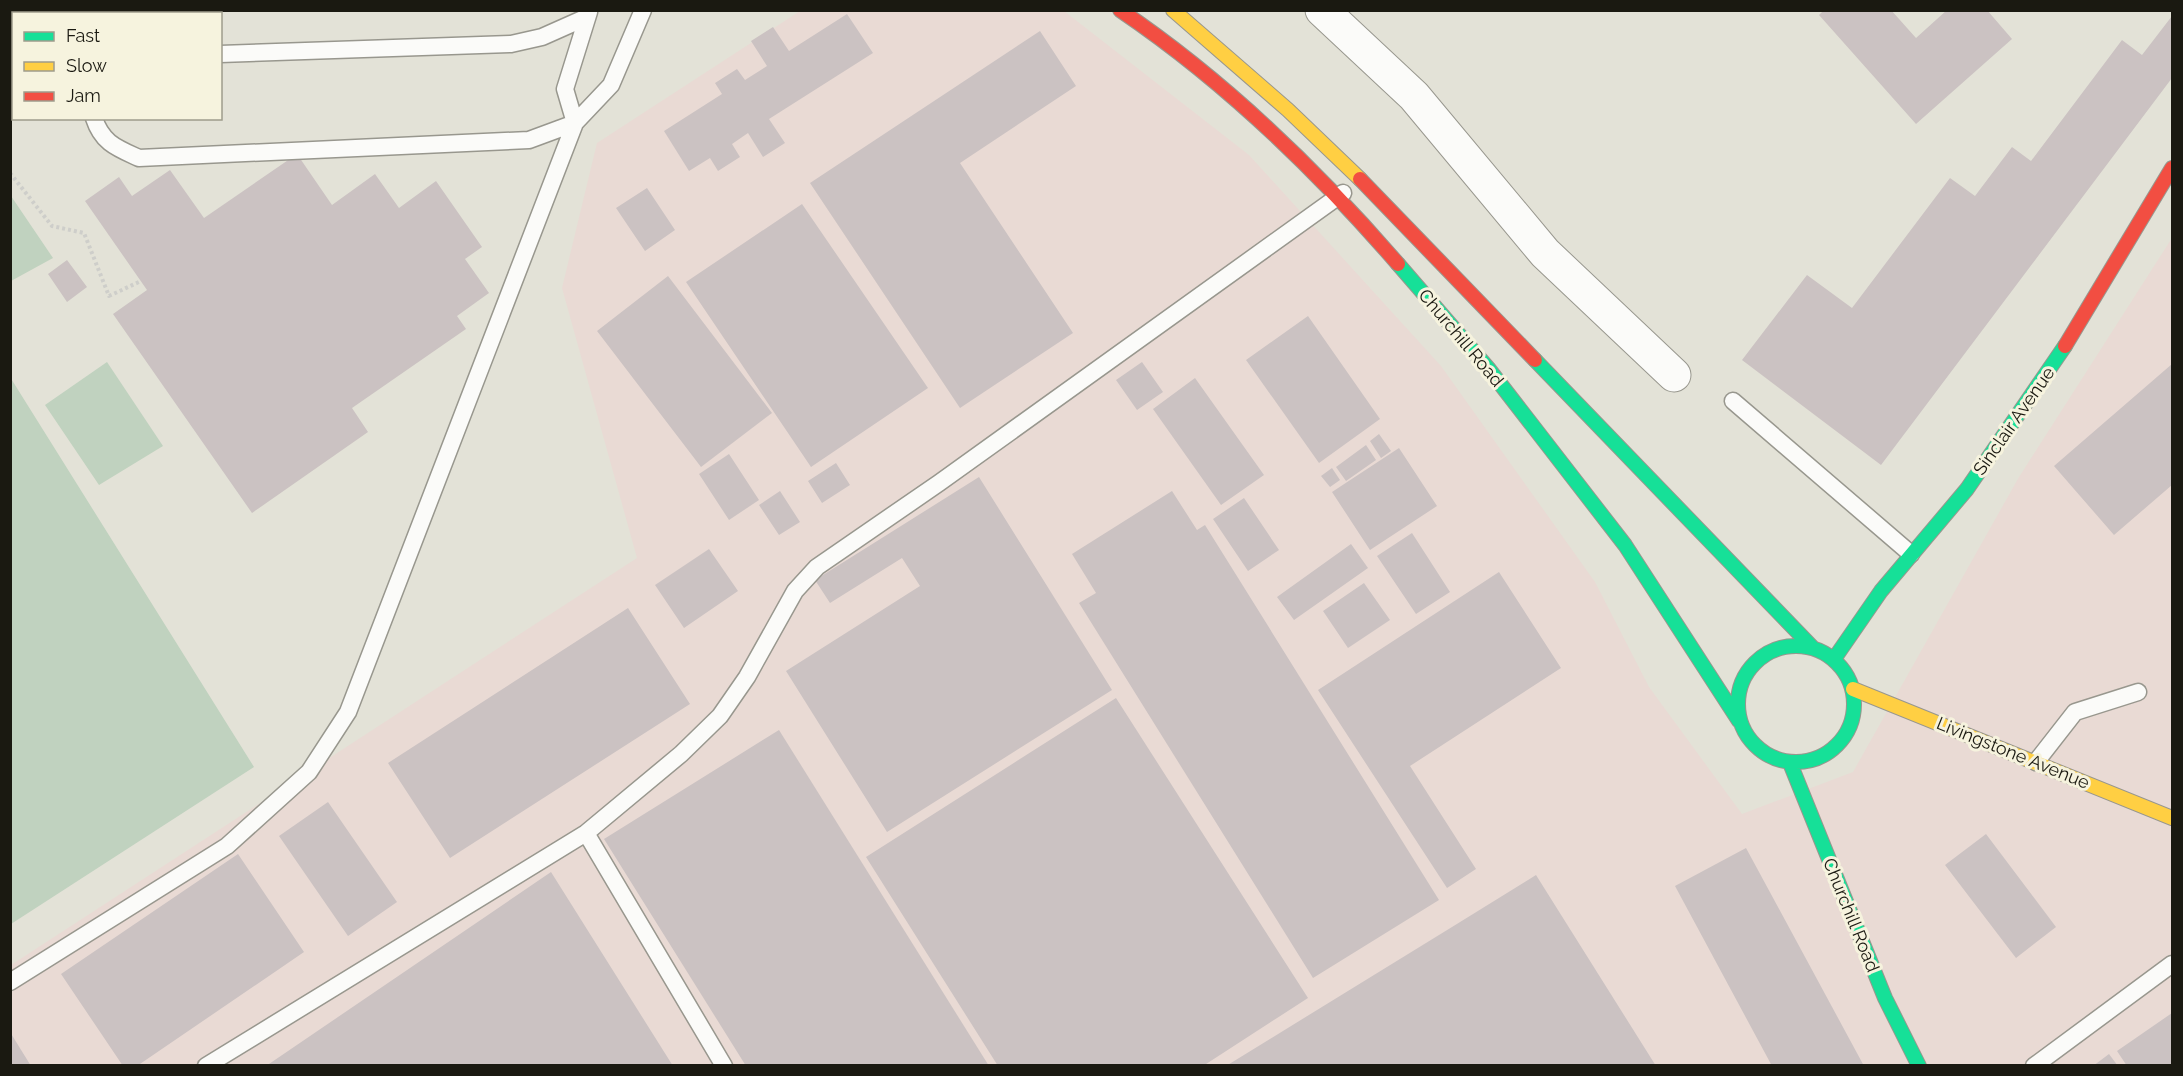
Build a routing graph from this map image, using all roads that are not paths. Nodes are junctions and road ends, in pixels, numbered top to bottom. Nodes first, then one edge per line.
1 (1120, 10) edge
2 (1173, 10) edge
3 (1322, 10) edge
4 (643, 11) edge
5 (588, 14) edge
6 (222, 54) edge
7 (95, 120) edge
8 (575, 123) junction
9 (2172, 168) edge
10 (1360, 179) junction
11 (1339, 196) junction
12 (1674, 375) dead end
13 (1733, 401) dead end
14 (1911, 554) junction
15 (1813, 648) junction
16 (1834, 659) junction
17 (1853, 689) junction
18 (2138, 692) dead end
19 (1739, 721) junction
20 (2036, 762) junction
21 (1790, 763) junction
22 (2172, 818) edge
23 (586, 833) junction
24 (2172, 964) edge
25 (10, 982) edge
26 (206, 1065) edge
27 (724, 1065) edge
28 (1919, 1065) edge
29 (2034, 1065) edge

1 - 11 main road, Churchill Road
2 - 10 main road, Churchill Road
3 - 12 street
4 - 8 lane
5 - 6 lane
5 - 8 lane
7 - 8 lane
8 - 25 lane
9 - 14 main road, Sinclair Avenue
10 - 11 lane
10 - 15 main road, Churchill Road
11 - 19 main road, Churchill Road
11 - 23 lane
13 - 14 lane
14 - 16 main road, Sinclair Avenue
15 - 16 main road, Churchill Road
15 - 19 main road, Churchill Road
16 - 17 main road, Churchill Road
17 - 20 main road, Livingstone Avenue
17 - 21 main road
18 - 20 lane
19 - 21 main road, Churchill Road
20 - 22 main road, Livingstone Avenue
21 - 28 main road, Churchill Road
23 - 26 lane
23 - 27 lane
24 - 29 lane

